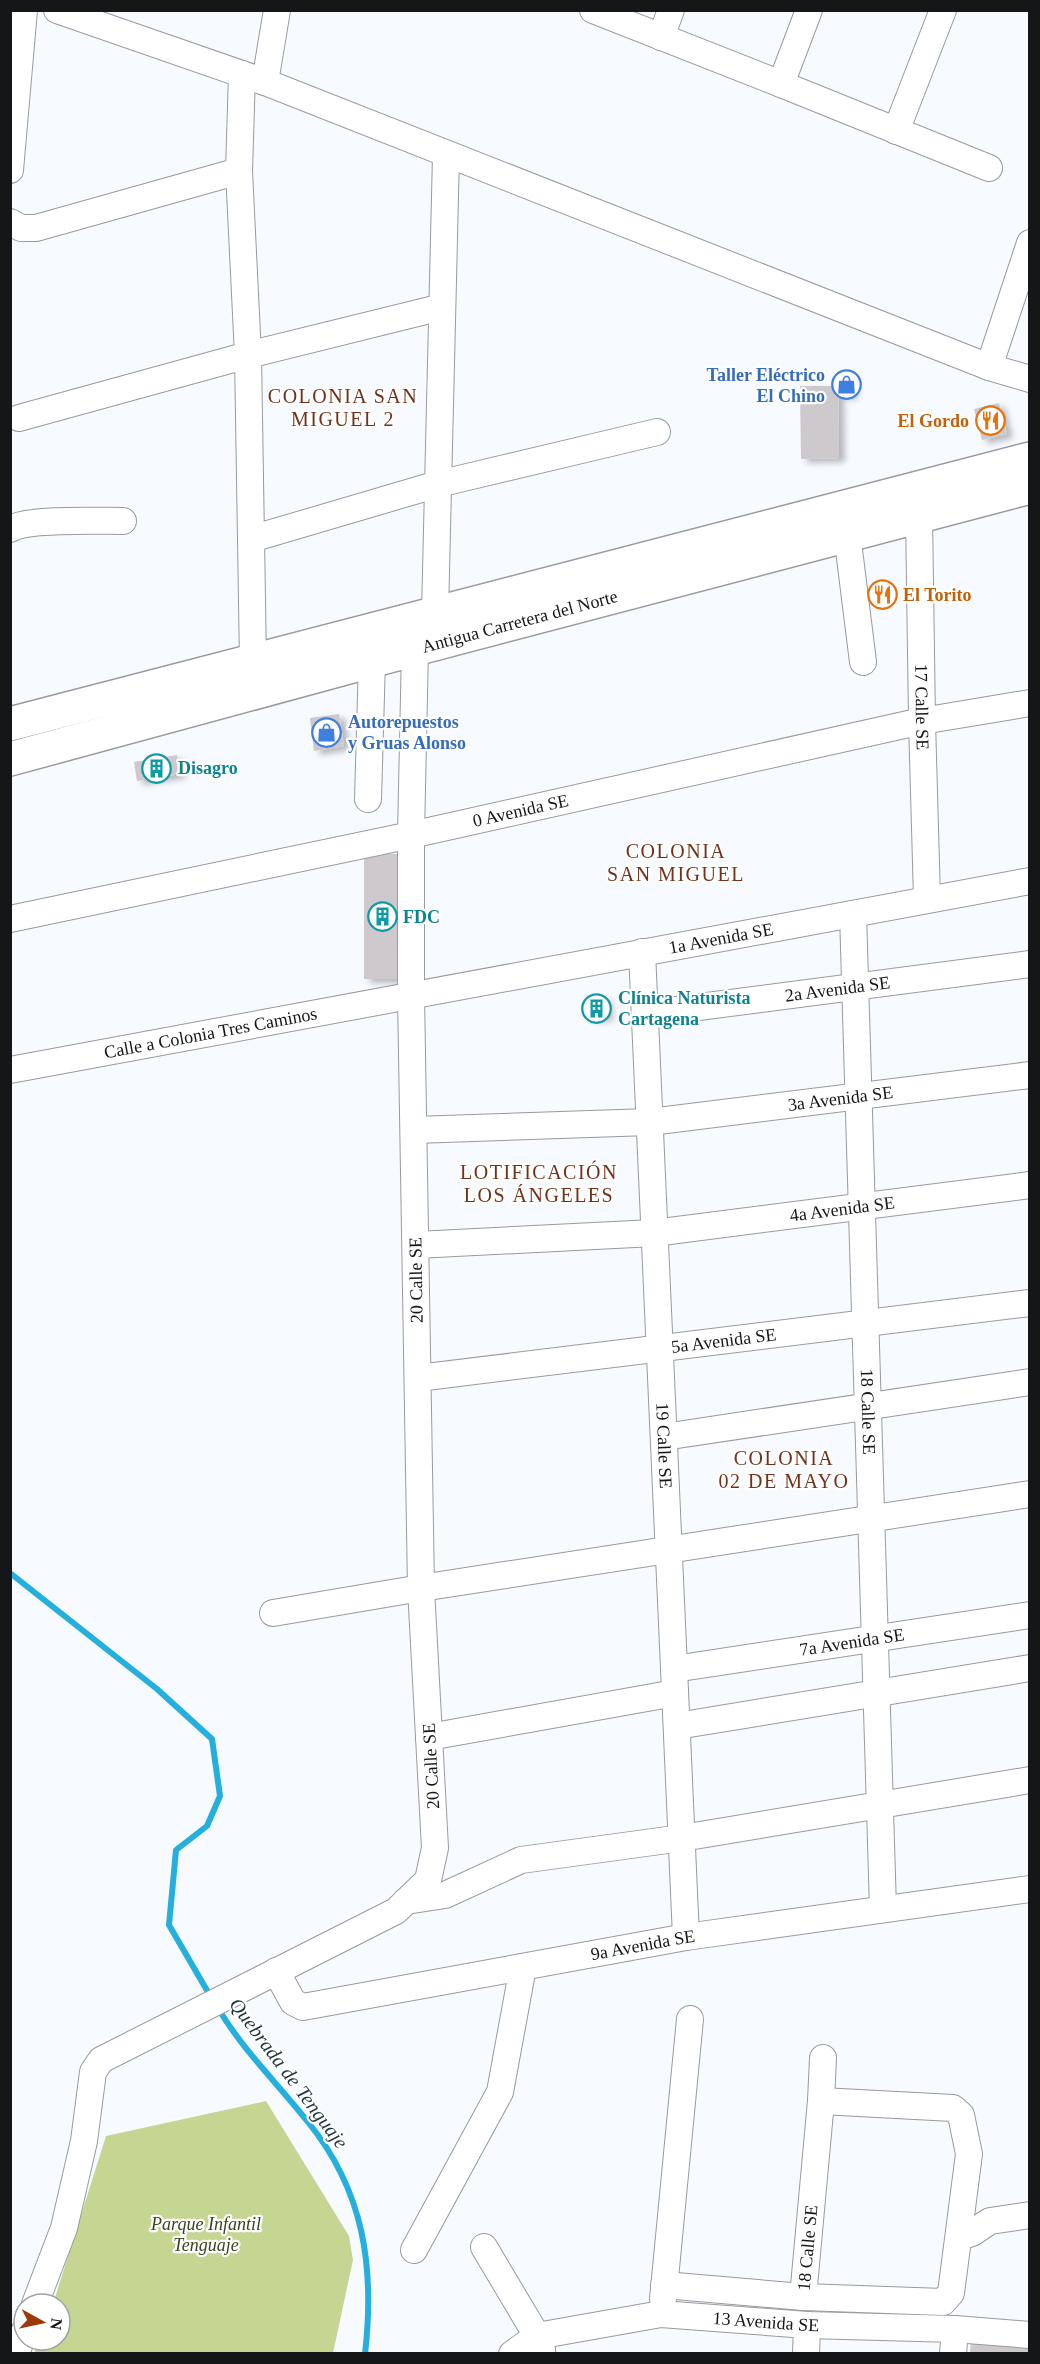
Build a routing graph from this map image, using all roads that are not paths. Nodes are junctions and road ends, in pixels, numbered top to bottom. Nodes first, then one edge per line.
1 (24, 10) edge
2 (57, 10) edge
3 (277, 10) edge
4 (593, 10) edge
5 (671, 10) edge
6 (809, 10) edge
7 (943, 10) edge
8 (661, 37) junction
9 (254, 78) junction
10 (781, 84) junction
11 (896, 131) junction
12 (12, 135) edge
13 (446, 155) junction
14 (989, 168) dead end
15 (10, 170) edge
16 (239, 171) junction
17 (10, 222) edge
18 (1029, 243) edge
19 (442, 306) junction
20 (248, 355) junction
21 (989, 367) junction
22 (1029, 379) edge
23 (19, 418) dead end
24 (657, 432) dead end
25 (1029, 459) edge
26 (438, 484) junction
27 (1029, 487) edge
28 (919, 515) junction
29 (123, 521) dead end
30 (10, 529) edge
31 (846, 534) junction
32 (251, 539) junction
33 (435, 613) junction
34 (415, 649) junction
35 (372, 660) junction
36 (253, 662) junction
37 (863, 662) dead end
38 (1029, 703) edge
39 (12, 720) edge
40 (922, 722) junction
41 (10, 759) edge
42 (368, 799) dead end
43 (411, 836) junction
44 (1029, 881) edge
45 (927, 899) junction
46 (853, 914) junction
47 (10, 919) edge
48 (642, 952) junction
49 (1029, 964) edge
50 (855, 987) junction
51 (411, 994) junction
52 (645, 1014) junction
53 (10, 1070) edge
54 (1029, 1075) edge
55 (858, 1097) junction
56 (650, 1122) junction
57 (414, 1130) junction
58 (1029, 1185) edge
59 (862, 1205) junction
60 (654, 1233) junction
61 (416, 1245) junction
62 (1029, 1303) edge
63 (865, 1324) junction
64 (660, 1348) junction
65 (418, 1378) junction
66 (1029, 1382) edge
67 (868, 1407) junction
68 (664, 1437) junction
69 (1029, 1494) edge
70 (872, 1519) junction
71 (669, 1551) junction
72 (421, 1588) junction
73 (273, 1613) dead end
74 (1029, 1615) edge
75 (875, 1638) junction
76 (1029, 1668) edge
77 (675, 1681) junction
78 (877, 1692) junction
79 (677, 1726) junction
80 (429, 1737) junction
81 (1029, 1780) edge
82 (880, 1803) junction
83 (682, 1838) junction
84 (1029, 1888) edge
85 (406, 1901) junction
86 (883, 1909) junction
87 (686, 1937) junction
88 (523, 1967) junction
89 (276, 1971) junction
90 (690, 2019) dead end
91 (823, 2058) dead end
92 (822, 2101) junction
93 (1029, 2215) edge
94 (960, 2237) junction
95 (484, 2247) dead end
96 (414, 2250) dead end
97 (664, 2285) junction
98 (40, 2292) edge
99 (803, 2297) junction
100 (661, 2314) junction
101 (807, 2325) junction
102 (1029, 2335) edge
103 (954, 2341) edge
104 (540, 2345) edge
105 (512, 2354) edge
106 (806, 2354) edge

1 - 12 street
2 - 9 street
3 - 9 street
4 - 8 street
5 - 8 street
6 - 10 street
7 - 11 street
8 - 10 street
9 - 13 street
9 - 16 street
10 - 11 street
11 - 14 street
12 - 15 street
13 - 19 street
13 - 21 street
16 - 17 street
16 - 20 street
18 - 21 street
19 - 20 street
19 - 26 street
20 - 23 street
20 - 32 street
21 - 22 street
24 - 26 street
25 - 33 main road, Antigua Carretera del Norte
26 - 32 street
26 - 33 street
27 - 28 main road, Antigua Carretera del Norte
28 - 31 main road, Antigua Carretera del Norte
28 - 40 street, 17 Calle SE
29 - 30 street
31 - 34 main road, Antigua Carretera del Norte
31 - 37 street
32 - 36 street
33 - 36 main road, Antigua Carretera del Norte
34 - 35 main road, Antigua Carretera del Norte
34 - 43 street, 20 Calle SE
35 - 41 main road, Antigua Carretera del Norte
35 - 42 street
36 - 39 main road, Antigua Carretera del Norte
38 - 40 street, 0 Avenida SE
40 - 43 street, 0 Avenida SE
40 - 45 street, 17 Calle SE
43 - 47 street, 0 Avenida SE
43 - 51 street, 20 Calle SE
44 - 45 street, 1a Avenida SE
45 - 46 street, 1a Avenida SE
46 - 48 street, 1a Avenida SE
46 - 50 street, 18 Calle SE
48 - 51 street, 1a Avenida SE
48 - 52 street, 19 Calle SE
49 - 50 street, 2a Avenida SE
50 - 52 street, 2a Avenida SE
50 - 55 street, 18 Calle SE
51 - 53 street, Calle a Colonia Tres Caminos
51 - 57 street, 20 Calle SE
52 - 56 street, 19 Calle SE
54 - 55 street, 3a Avenida SE
55 - 56 street, 3a Avenida SE
55 - 59 street, 18 Calle SE
56 - 57 street, 3a Avenida SE
56 - 60 street, 19 Calle SE
57 - 61 street, 20 Calle SE
58 - 59 street, 4a Avenida SE
59 - 60 street, 4a Avenida SE
59 - 63 street, 18 Calle SE
60 - 61 street, 4a Avenida SE
60 - 64 street, 19 Calle SE
61 - 65 street, 20 Calle SE
62 - 63 street, 5a Avenida SE
63 - 64 street, 5a Avenida SE
63 - 67 street, 18 Calle SE
64 - 65 street, 5a Avenida SE
64 - 68 street, 19 Calle SE
65 - 72 street, 20 Calle SE
66 - 67 street
67 - 68 street
67 - 70 street, 18 Calle SE
68 - 71 street, 19 Calle SE
69 - 70 street
70 - 71 street
70 - 75 street, 18 Calle SE
71 - 72 street
71 - 77 street, 19 Calle SE
72 - 73 street
72 - 80 street, 20 Calle SE
74 - 75 street, 7a Avenida SE
75 - 77 street, 7a Avenida SE
75 - 78 street, 18 Calle SE
76 - 78 street
77 - 79 street, 19 Calle SE
77 - 80 street, 7a Avenida SE
78 - 79 street
78 - 82 street, 18 Calle SE
79 - 83 street, 19 Calle SE
80 - 85 street, 20 Calle SE
81 - 82 street
82 - 83 street
82 - 86 street, 18 Calle SE
83 - 85 street
83 - 87 street, 19 Calle SE
84 - 86 street, 9a Avenida SE
85 - 89 street, 20 Calle SE
86 - 87 street, 9a Avenida SE
87 - 88 street, 9a Avenida SE
88 - 89 street, 9a Avenida SE
88 - 96 street
89 - 98 street, 20 Calle SE
90 - 97 street
91 - 92 street, 18 Calle SE
92 - 94 street
92 - 99 street, 18 Calle SE
93 - 94 street
94 - 99 street
95 - 104 street
97 - 99 street, 18 Calle SE
97 - 100 street
100 - 101 street, 13 Avenida SE
100 - 104 street, 13 Avenida SE
101 - 103 street, 13 Avenida SE
101 - 106 street
102 - 103 street, 13 Avenida SE
104 - 105 street, 13 Avenida SE

